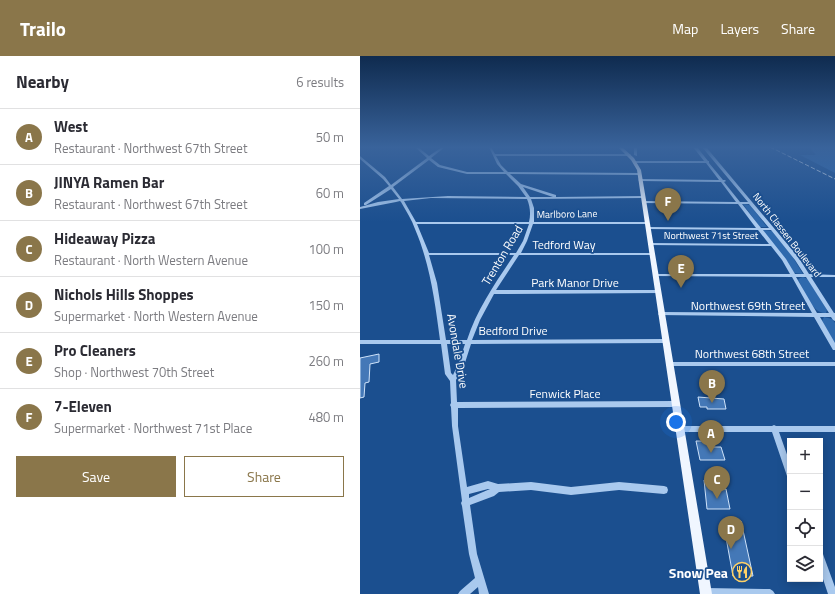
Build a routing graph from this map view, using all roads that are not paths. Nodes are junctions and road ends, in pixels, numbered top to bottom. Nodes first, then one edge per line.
1 (380, 172) edge
2 (410, 172) edge
3 (463, 172) edge
4 (714, 172) edge
5 (725, 172) edge
6 (510, 174) junction
7 (639, 174) joint
8 (640, 180) junction
9 (721, 181) junction
10 (732, 181) junction
11 (519, 185) junction
12 (392, 186) junction
13 (402, 198) junction
14 (530, 198) junction
15 (563, 198) junction
16 (643, 200) junction
17 (750, 202) junction
18 (739, 203) junction
19 (360, 208) edge
20 (414, 223) junction
21 (532, 224) junction
22 (647, 226) junction
23 (759, 228) junction
24 (772, 228) junction
25 (650, 244) junction
26 (772, 245) junction
27 (428, 254) junction
28 (516, 254) junction
29 (652, 254) junction
30 (655, 275) junction
31 (794, 276) junction
32 (809, 276) junction
33 (835, 276) edge
34 (492, 292) junction
35 (658, 292) junction
36 (661, 314) junction
37 (816, 315) junction
38 (834, 316) edge
39 (443, 341) junction
40 (469, 341) junction
41 (666, 341) junction
42 (360, 342) edge
43 (835, 348) edge
44 (669, 364) junction
45 (835, 364) edge
46 (453, 380) junction
47 (676, 404) junction
48 (453, 405) junction
49 (774, 428) junction
50 (680, 429) junction
51 (835, 429) edge
52 (787, 465) edge
53 (498, 488) junction
54 (664, 490) dead end
55 (464, 492) junction
56 (465, 503) junction
57 (823, 566) edge
58 (479, 580) junction
59 (463, 594) edge
60 (484, 594) edge
61 (706, 594) edge
62 (770, 594) edge
63 (833, 594) edge

1 - 12 street, Avondale Drive
2 - 12 street
3 - 6 street
4 - 9 street, North Classen Boulevard
5 - 10 street, North Classen Boulevard
6 - 7 street
6 - 11 street
7 - 8 main road
8 - 9 street
8 - 16 main road
9 - 10 street
9 - 18 street, North Classen Boulevard
10 - 17 street, North Classen Boulevard
11 - 14 street
11 - 15 street
12 - 13 street, Avondale Drive
12 - 19 street
13 - 14 street
13 - 19 street
13 - 20 street, Avondale Drive
14 - 15 street
14 - 21 street, Trenton Road
15 - 16 street
16 - 18 street
16 - 22 main road
17 - 18 street
17 - 24 street, North Classen Boulevard
18 - 23 street, North Classen Boulevard
20 - 21 street, Marlboro Lane
20 - 27 street, Avondale Drive
21 - 22 street, Marlboro Lane
21 - 28 street, Trenton Road
22 - 23 street, Marlboro Lane
22 - 25 main road
23 - 24 street, Marlboro Lane
23 - 26 street, North Classen Boulevard
24 - 32 street, North Classen Boulevard
25 - 26 street, Northwest 71st Street
25 - 29 main road
26 - 31 street, North Classen Boulevard
27 - 28 street, Tedford Way
27 - 39 street, Avondale Drive
28 - 29 street, Tedford Way
28 - 34 street, Trenton Road
29 - 30 main road
30 - 31 street
30 - 35 main road
31 - 32 street
31 - 37 street, North Classen Boulevard
32 - 33 street
32 - 38 street, North Classen Boulevard
34 - 35 street, Park Manor Drive
34 - 40 street, Trenton Road
35 - 36 main road
36 - 37 street, Northwest 69th Street
36 - 41 main road
37 - 38 street, Northwest 69th Street
37 - 43 street, North Classen Boulevard
39 - 40 street, Bedford Drive
39 - 42 street, Bedford Drive
39 - 46 street, Avondale Drive
40 - 41 street, Bedford Drive
40 - 46 street, Trenton Road
41 - 44 main road
44 - 45 street, Northwest 68th Street
44 - 47 main road
46 - 48 street, Avondale Drive
47 - 48 street, Fenwick Place
47 - 50 main road
48 - 55 street, Avondale Drive
49 - 50 street
49 - 51 street
49 - 52 street
50 - 61 main road
53 - 54 street
53 - 55 street
53 - 56 street
55 - 56 street, Avondale Drive
56 - 58 street, Avondale Drive
57 - 63 street
58 - 59 street
58 - 60 street, Avondale Drive
61 - 62 street

